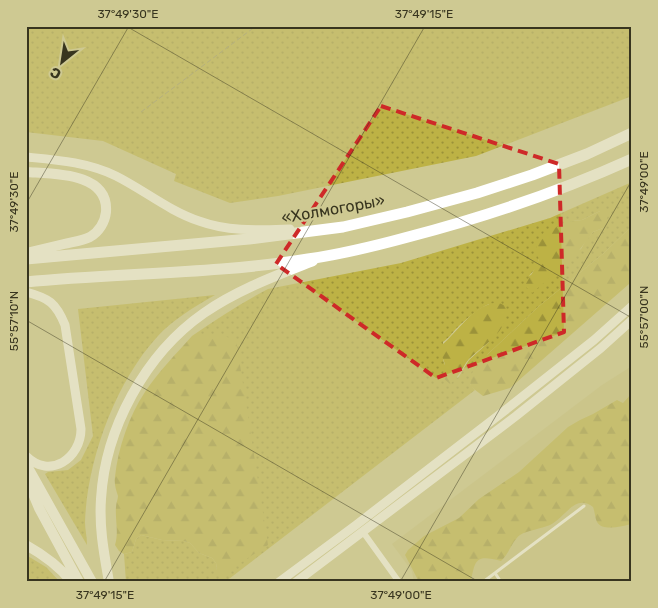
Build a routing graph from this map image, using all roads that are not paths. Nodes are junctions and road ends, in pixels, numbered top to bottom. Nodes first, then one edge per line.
1 (632, 133) edge
2 (26, 157) edge
3 (632, 159) edge
4 (26, 172) edge
5 (343, 227) junction
6 (26, 253) edge
7 (328, 255) junction
8 (26, 259) edge
9 (26, 282) edge
10 (26, 292) edge
11 (632, 306) edge
12 (632, 320) edge
13 (26, 456) edge
14 (26, 464) edge
15 (26, 477) edge
16 (584, 506) dead end
17 (363, 532) junction
18 (342, 542) junction
19 (26, 545) edge
20 (495, 573) junction
21 (72, 582) edge
22 (79, 582) edge
23 (92, 582) edge
24 (109, 582) edge
25 (279, 582) edge
26 (296, 582) edge
27 (399, 582) edge
28 (483, 582) edge
29 (502, 582) edge

1 - 5 highway, «Холмогоры»
2 - 5 street
3 - 7 highway
4 - 6 main road
5 - 8 highway, «Холмогоры»
7 - 9 highway
7 - 24 main road
10 - 13 street
11 - 18 street
12 - 17 street
14 - 23 main road
15 - 22 main road
16 - 20 lane
17 - 18 street
17 - 27 street
18 - 25 street
18 - 26 street
19 - 21 main road
20 - 28 lane
20 - 29 lane

